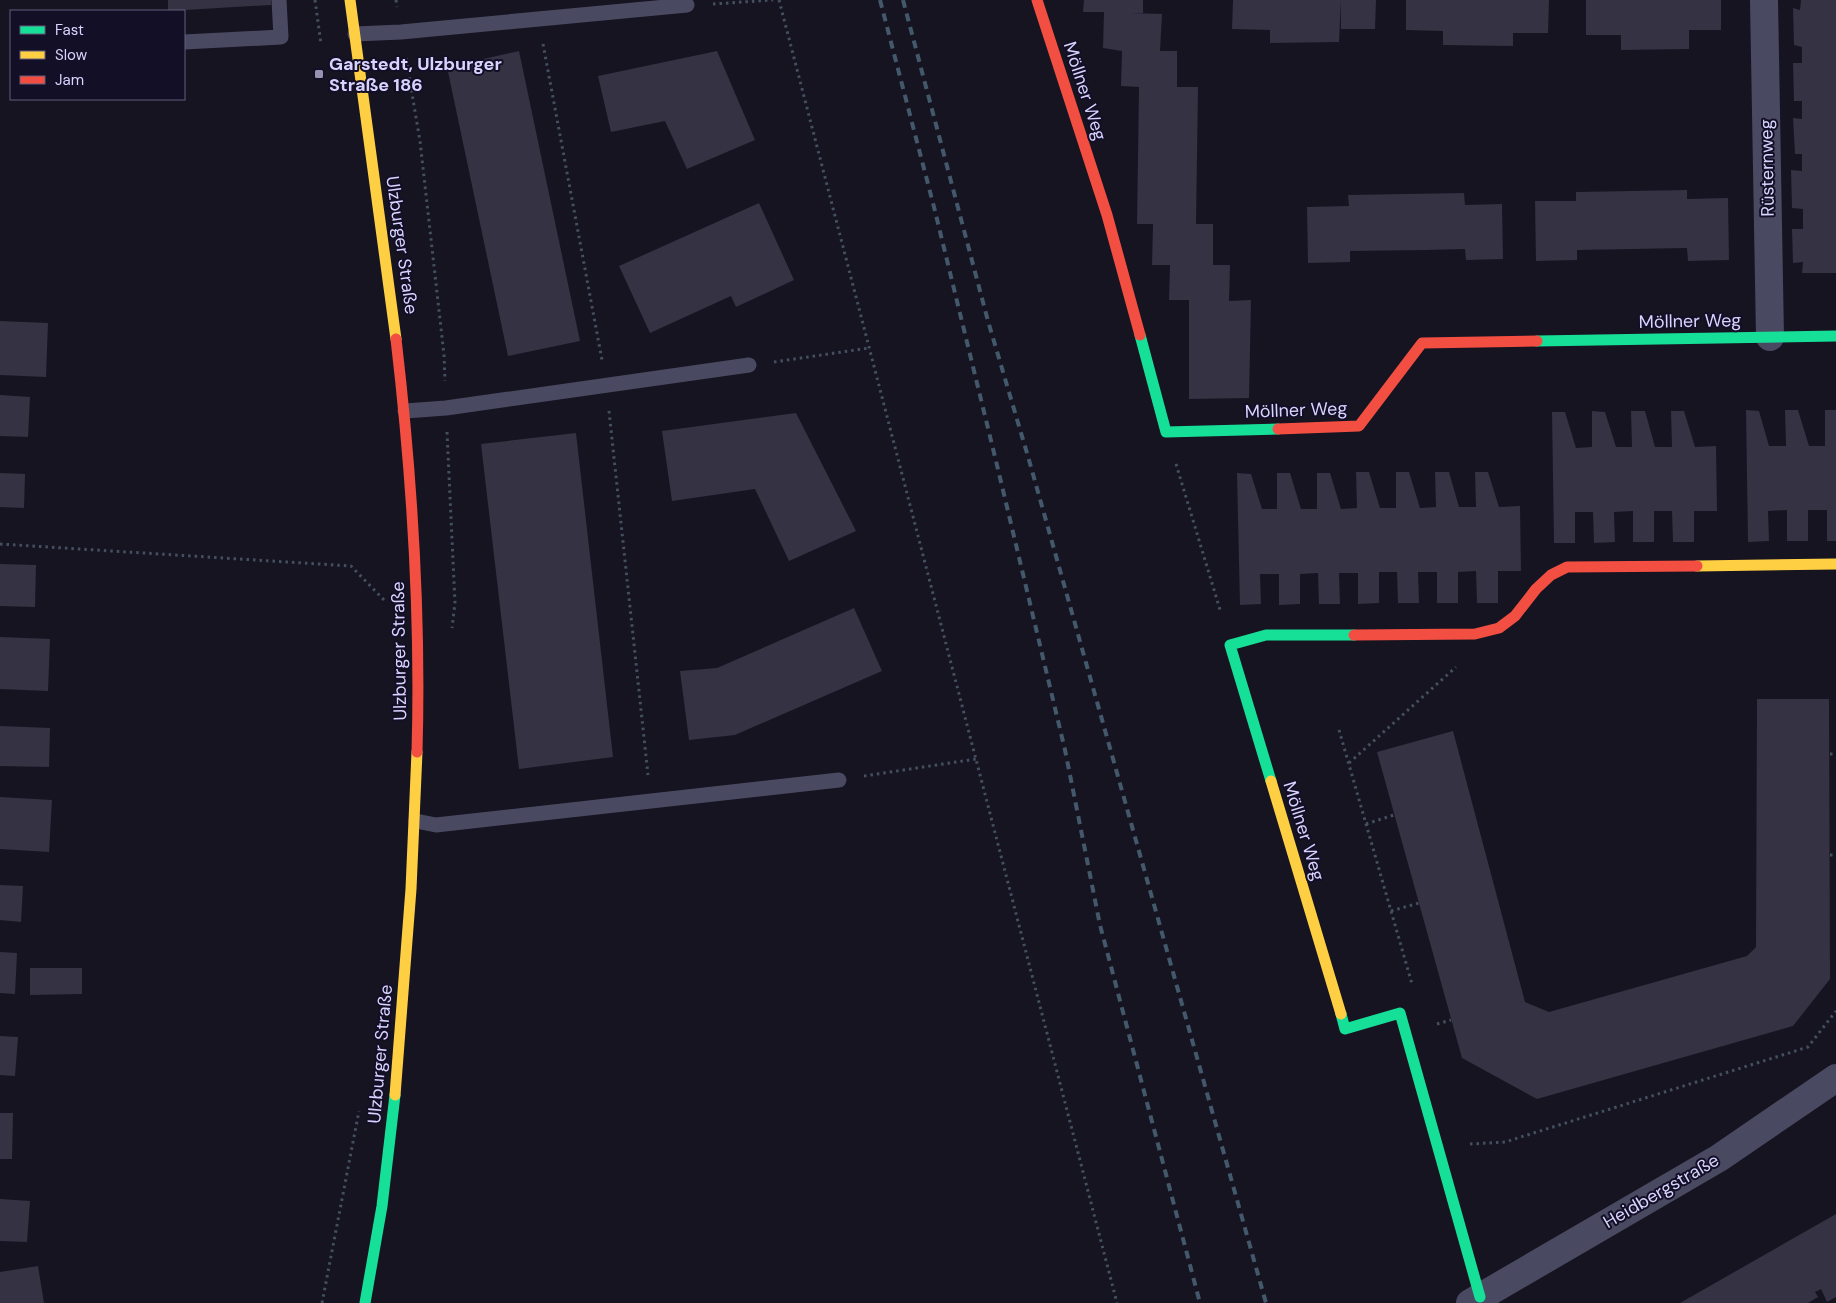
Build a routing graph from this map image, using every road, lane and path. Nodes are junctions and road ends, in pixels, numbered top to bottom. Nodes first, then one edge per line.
1 (279, 0) edge
2 (315, 0) edge
3 (350, 0) edge
4 (773, 0) edge
5 (779, 0) edge
6 (1037, 0) edge
7 (1764, 0) edge
8 (687, 5) joint
9 (355, 34) junction
10 (185, 42) edge
11 (323, 51) dead end
12 (1836, 336) edge
13 (1770, 337) junction
14 (869, 348) junction
15 (749, 365) joint
16 (405, 411) junction
17 (1166, 432) junction
18 (0, 544) edge
19 (1836, 564) edge
20 (417, 602) junction
21 (455, 603) dead end
22 (1230, 645) junction
23 (1456, 666) dead end
24 (1339, 730) dead end
25 (1830, 754) dead end
26 (1836, 754) edge
27 (976, 759) junction
28 (1349, 763) junction
29 (839, 780) joint
30 (1394, 815) dead end
31 (416, 820) junction
32 (1366, 824) junction
33 (1830, 855) dead end
34 (1836, 855) edge
35 (1419, 903) dead end
36 (1391, 911) junction
37 (1415, 992) dead end
38 (1836, 1011) edge
39 (1345, 1029) joint
40 (1836, 1078) edge
41 (360, 1102) dead end
42 (1465, 1136) dead end
43 (1488, 1297) edge
44 (322, 1303) edge
45 (365, 1303) edge
46 (1117, 1303) edge

1 - 10 lane
2 - 11 path
3 - 9 street, Ulzburger Straße
4 - 8 path
5 - 14 path
6 - 17 street, Möllner Weg
7 - 13 street, Rüsternweg
8 - 9 lane
9 - 16 street, Ulzburger Straße
12 - 13 street, Möllner Weg
13 - 17 street, Möllner Weg
14 - 15 path
14 - 27 path
15 - 16 lane
16 - 20 street, Ulzburger Straße
17 - 22 path
18 - 20 path
19 - 22 street
20 - 21 path
20 - 31 street, Ulzburger Straße
22 - 39 street, Möllner Weg
23 - 28 path
24 - 28 path
25 - 26 path
27 - 29 path
27 - 46 path
28 - 32 path
29 - 31 lane
30 - 32 path
31 - 45 street, Ulzburger Straße
32 - 36 path
33 - 34 path
35 - 36 path
36 - 37 path
38 - 42 path
39 - 43 street, Heidbergstraße
40 - 43 street, Heidbergstraße
41 - 44 path

